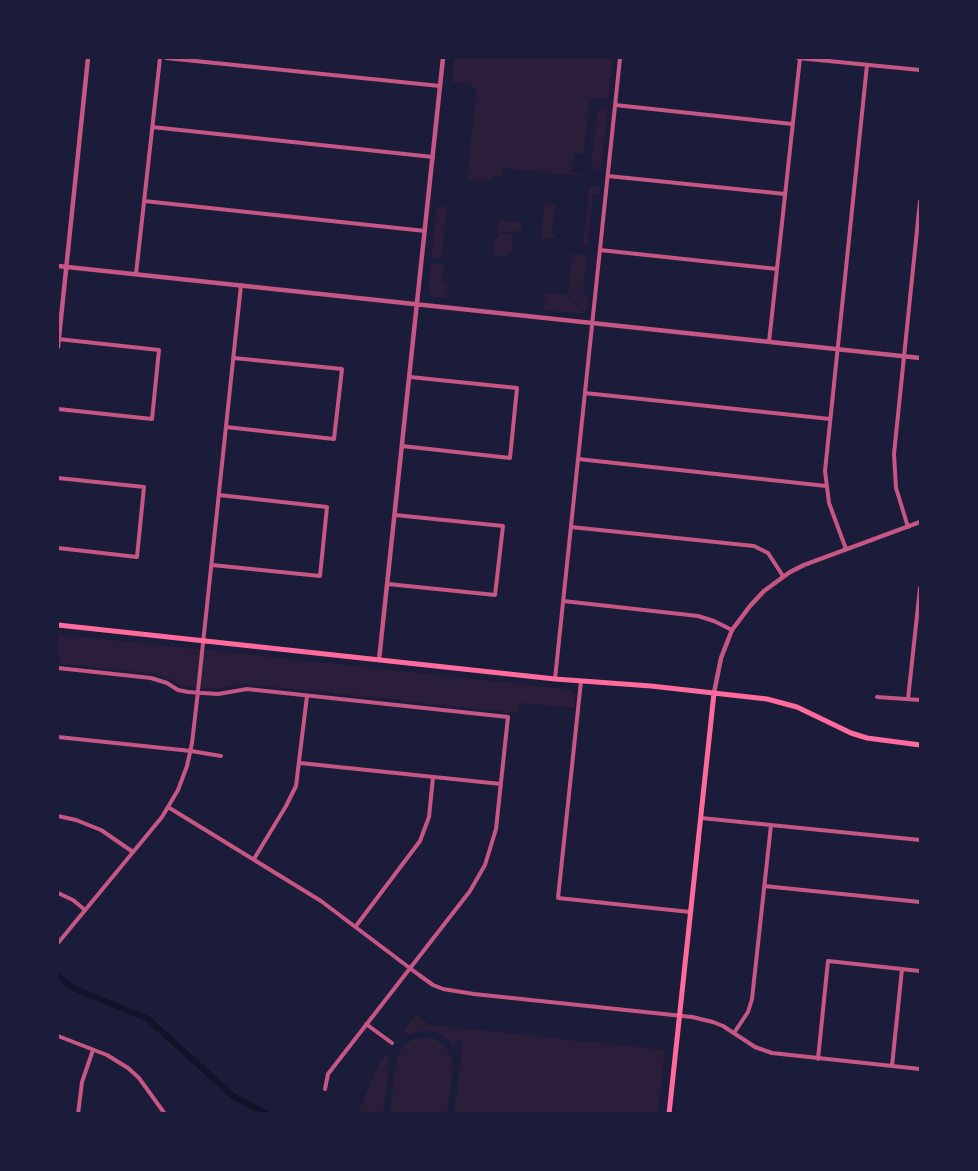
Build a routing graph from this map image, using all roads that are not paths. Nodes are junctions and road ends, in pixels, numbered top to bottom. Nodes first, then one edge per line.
1 (88, 58) edge
2 (160, 58) edge
3 (166, 58) edge
4 (443, 58) edge
5 (620, 58) edge
6 (799, 58) edge
7 (867, 65) junction
8 (920, 70) edge
9 (440, 86) junction
10 (616, 105) junction
11 (792, 124) junction
12 (152, 127) junction
13 (433, 157) junction
14 (608, 176) junction
15 (785, 194) junction
16 (144, 201) junction
17 (920, 201) edge
18 (425, 231) junction
19 (600, 250) junction
20 (58, 266) edge
21 (66, 267) junction
22 (777, 269) junction
23 (136, 274) junction
24 (242, 285) junction
25 (417, 304) junction
26 (592, 324) junction
27 (58, 339) edge
28 (769, 342) junction
29 (58, 347) edge
30 (837, 350) junction
31 (904, 356) junction
32 (234, 358) junction
33 (920, 358) edge
34 (410, 376) junction
35 (585, 393) junction
36 (58, 409) edge
37 (830, 419) junction
38 (226, 427) junction
39 (402, 446) junction
40 (578, 459) junction
41 (58, 478) edge
42 (826, 486) junction
43 (219, 496) junction
44 (395, 515) junction
45 (920, 522) edge
46 (571, 527) junction
47 (908, 527) junction
48 (58, 548) edge
49 (846, 549) junction
50 (212, 565) junction
51 (784, 576) junction
52 (388, 584) junction
53 (920, 588) edge
54 (563, 601) junction
55 (58, 625) edge
56 (732, 630) junction
57 (204, 641) junction
58 (379, 660) junction
59 (58, 668) edge
60 (555, 678) junction
61 (581, 681) junction
62 (198, 692) junction
63 (714, 693) junction
64 (306, 696) junction
65 (877, 697) dead end
66 (908, 699) junction
67 (920, 700) edge
68 (58, 737) edge
69 (920, 745) edge
70 (191, 751) junction
71 (221, 756) dead end
72 (300, 763) junction
73 (433, 777) junction
74 (501, 784) junction
75 (168, 807) junction
76 (58, 816) edge
77 (700, 818) junction
78 (770, 825) junction
79 (920, 840) edge
80 (133, 852) junction
81 (254, 859) junction
82 (764, 886) junction
83 (58, 893) edge
84 (920, 902) edge
85 (85, 910) junction
86 (690, 912) junction
87 (356, 926) junction
88 (58, 943) edge
89 (410, 968) junction
90 (902, 969) junction
91 (920, 971) edge
92 (680, 1016) junction
93 (366, 1024) junction
94 (734, 1033) junction
95 (58, 1036) edge
96 (392, 1044) dead end
97 (93, 1050) junction
98 (818, 1058) junction
99 (892, 1066) junction
100 (920, 1069) edge
101 (325, 1089) dead end
102 (78, 1114) edge
103 (164, 1114) edge
104 (669, 1114) edge

1 - 21 street
2 - 12 street
3 - 9 street
4 - 9 street
5 - 10 street
6 - 7 street
6 - 11 street
7 - 8 street
7 - 30 street
9 - 13 street
10 - 11 street
10 - 14 street
11 - 15 street
12 - 13 street
12 - 16 street
13 - 18 street
14 - 15 street
14 - 19 street
15 - 22 street
16 - 18 street
16 - 23 street
17 - 31 street
18 - 25 street
19 - 22 street
19 - 26 street
20 - 21 street
21 - 23 street
21 - 27 street
22 - 28 street
23 - 24 street
24 - 25 street
24 - 32 street
25 - 26 street
25 - 34 street
26 - 28 street
26 - 35 street
27 - 29 street
27 - 36 street
28 - 30 street
30 - 31 street
30 - 37 street
31 - 33 street
31 - 47 street
32 - 38 street
32 - 38 street
34 - 39 street
34 - 39 street
35 - 37 street
35 - 40 street
37 - 42 street
38 - 43 street
39 - 44 street
40 - 42 street
40 - 46 street
41 - 48 street
42 - 49 street
43 - 50 street
43 - 50 street
44 - 52 street
44 - 52 street
45 - 47 street
46 - 51 street
46 - 54 street
47 - 49 street
49 - 51 street
50 - 57 street
51 - 56 street
52 - 58 street
53 - 66 street
54 - 56 street
54 - 60 street
55 - 57 main road
56 - 63 street
57 - 58 main road
57 - 62 street
58 - 60 main road
59 - 62 street
60 - 61 main road
61 - 63 main road
61 - 86 street
62 - 64 street
62 - 70 street
63 - 69 main road
63 - 77 main road
64 - 72 street
64 - 74 street
65 - 66 street
66 - 67 street
68 - 70 street
70 - 71 street
70 - 75 street
72 - 73 street
72 - 81 street
73 - 74 street
73 - 87 street
74 - 89 street
75 - 80 street
75 - 81 street
76 - 80 street
77 - 78 street
77 - 86 main road
78 - 79 street
78 - 82 street
80 - 85 street
81 - 87 street
82 - 84 street
82 - 94 street
83 - 85 street
85 - 88 street
86 - 92 main road
87 - 89 street
89 - 92 street
89 - 93 street
90 - 91 street
90 - 98 street
90 - 99 street
92 - 94 street
92 - 104 main road
93 - 96 street
93 - 101 street
94 - 98 street
95 - 97 street
97 - 102 street
97 - 103 street
98 - 99 street
99 - 100 street

